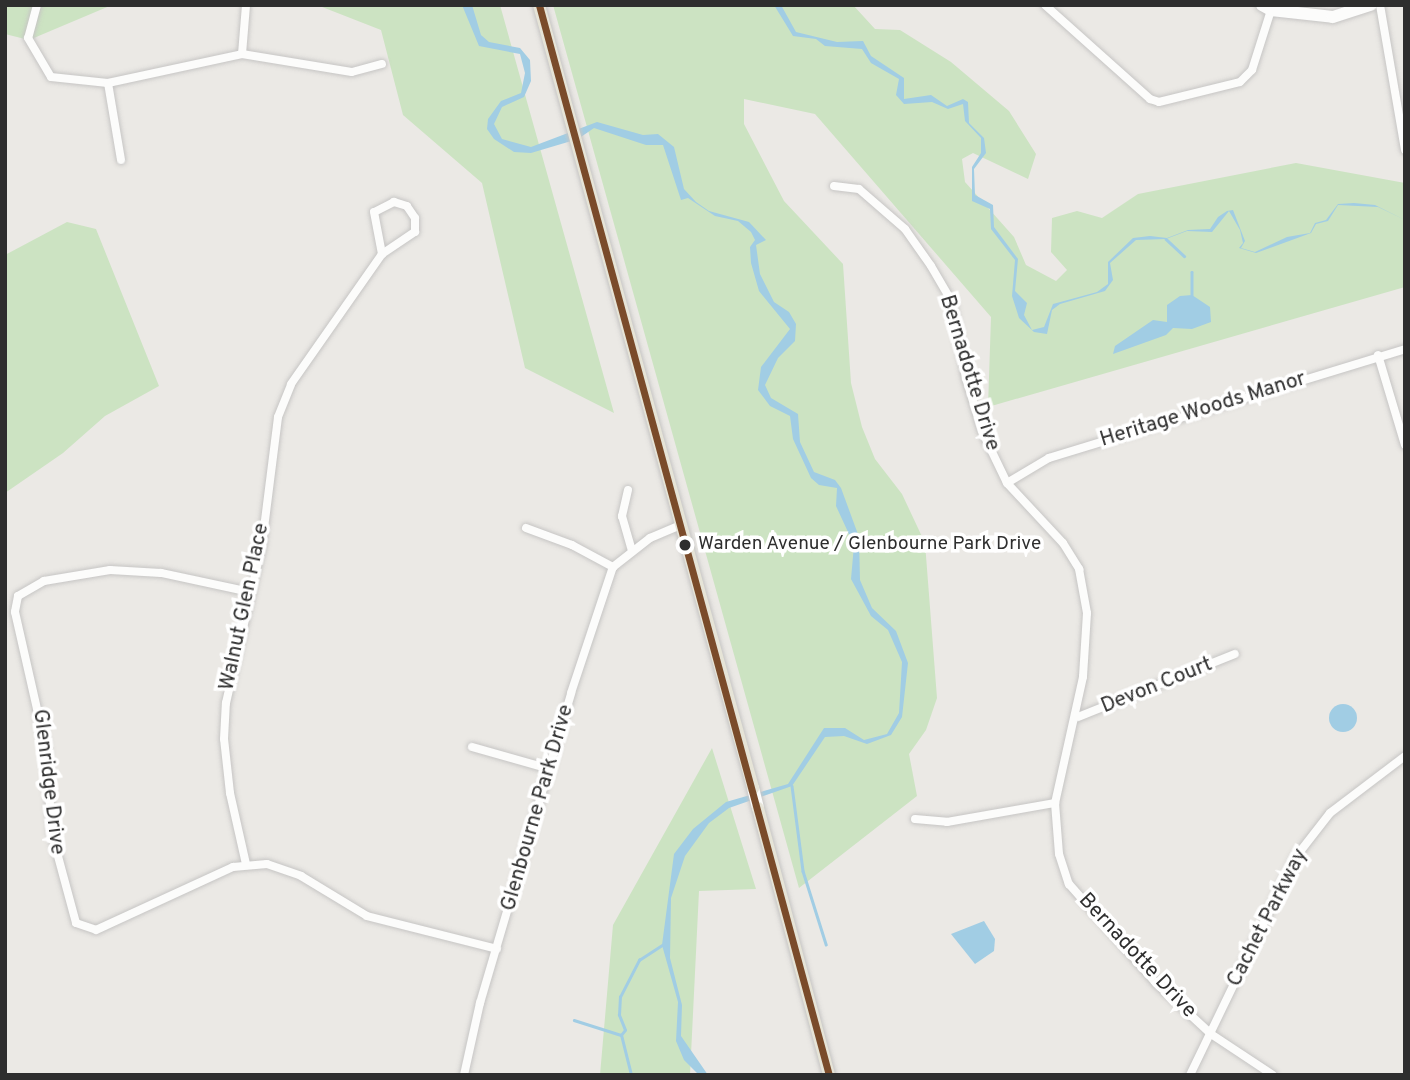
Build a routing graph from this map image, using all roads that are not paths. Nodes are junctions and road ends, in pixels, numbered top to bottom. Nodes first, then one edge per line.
1 (37, 5) edge
2 (246, 5) edge
3 (539, 5) edge
4 (1045, 5) edge
5 (1371, 5) edge
6 (1380, 5) edge
7 (1267, 8) edge
8 (243, 54) junction
9 (382, 64) dead end
10 (108, 83) junction
11 (1405, 150) edge
12 (121, 160) dead end
13 (834, 186) dead end
14 (382, 254) junction
15 (1405, 349) edge
16 (1378, 355) junction
17 (1405, 444) edge
18 (1007, 483) junction
19 (628, 490) dead end
20 (681, 525) junction
21 (526, 528) dead end
22 (632, 551) junction
23 (613, 567) junction
24 (250, 593) junction
25 (1236, 654) dead end
26 (1078, 717) junction
27 (472, 747) dead end
28 (1405, 756) edge
29 (550, 769) junction
30 (753, 788) joint
31 (1055, 803) junction
32 (758, 808) joint
33 (915, 820) dead end
34 (246, 864) junction
35 (497, 949) junction
36 (1211, 1034) junction
37 (464, 1075) edge
38 (830, 1075) edge
39 (1190, 1075) edge
40 (1273, 1075) edge

1 - 10 street
2 - 8 street
3 - 20 main road
4 - 7 street
5 - 7 street
6 - 11 street
8 - 9 street
8 - 10 street
10 - 12 street
13 - 18 street, Bernadotte Drive
14 - 14 street, Walnut Glen Place
14 - 24 street, Walnut Glen Place
15 - 16 street, Heritage Woods Manor
16 - 17 street
16 - 18 street, Heritage Woods Manor
18 - 26 street, Bernadotte Drive
19 - 22 street
20 - 22 street
20 - 30 main road
21 - 23 street
22 - 23 street
23 - 29 street, Glenbourne Park Drive
24 - 34 street, Walnut Glen Place
24 - 34 street, Glenridge Drive
25 - 26 street, Devon Court
26 - 31 street, Bernadotte Drive
27 - 29 street
28 - 36 street, Cachet Parkway
29 - 35 street, Glenbourne Park Drive
30 - 32 street
31 - 33 street
31 - 36 street, Bernadotte Drive
32 - 38 main road
34 - 35 street, Glenridge Drive
35 - 37 street, Glenbourne Park Drive
36 - 39 street, Cachet Parkway
36 - 40 street, Bernadotte Drive

